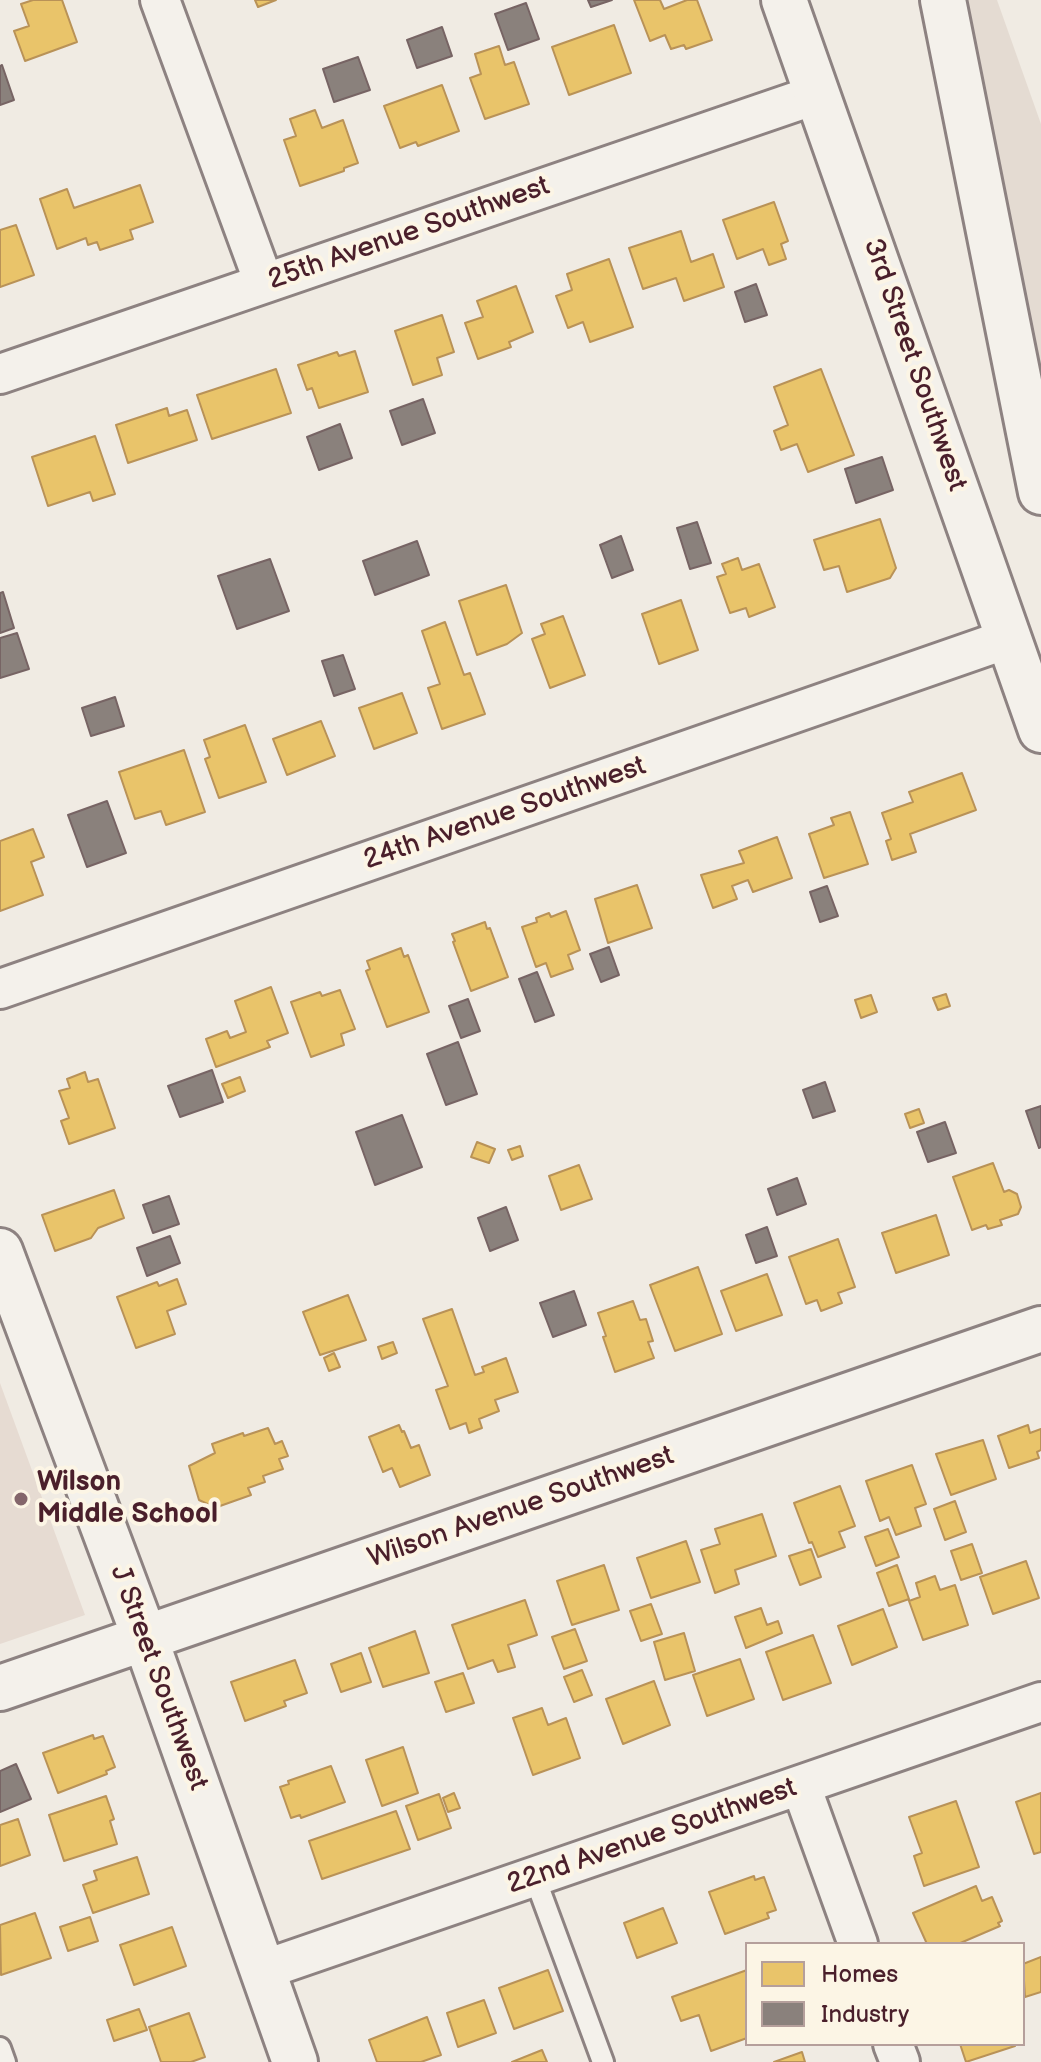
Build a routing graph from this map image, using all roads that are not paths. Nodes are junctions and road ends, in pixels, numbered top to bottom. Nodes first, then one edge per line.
1 (160, 0) edge
2 (784, 0) edge
3 (943, 0) edge
4 (818, 94) junction
5 (264, 283) junction
6 (0, 374) edge
7 (1041, 492) edge
8 (1010, 638) junction
9 (1041, 730) edge
10 (0, 989) edge
11 (0, 1251) edge
12 (1041, 1329) edge
13 (145, 1638) junction
14 (0, 1688) edge
15 (1041, 1702) edge
16 (801, 1786) junction
17 (535, 1878) junction
18 (857, 1942) edge
19 (263, 1970) junction
20 (0, 2048) edge
21 (5, 2062) edge
22 (295, 2062) edge
23 (603, 2062) edge

1 - 5 street
2 - 4 main road, 3rd Street Southwest
3 - 7 main road
4 - 5 street, 25th Avenue Southwest
4 - 8 main road, 3rd Street Southwest
5 - 6 street, 25th Avenue Southwest
8 - 9 main road, 3rd Street Southwest
8 - 10 street, 24th Avenue Southwest
11 - 13 main road, J Street Southwest
12 - 13 main road, Wilson Avenue Southwest
13 - 14 main road, Wilson Avenue Southwest
13 - 19 main road, J Street Southwest
15 - 16 street, 22nd Avenue Southwest
16 - 17 street, 22nd Avenue Southwest
16 - 18 street
17 - 19 street, 22nd Avenue Southwest
17 - 23 lane
19 - 22 main road, J Street Southwest
20 - 21 lane

